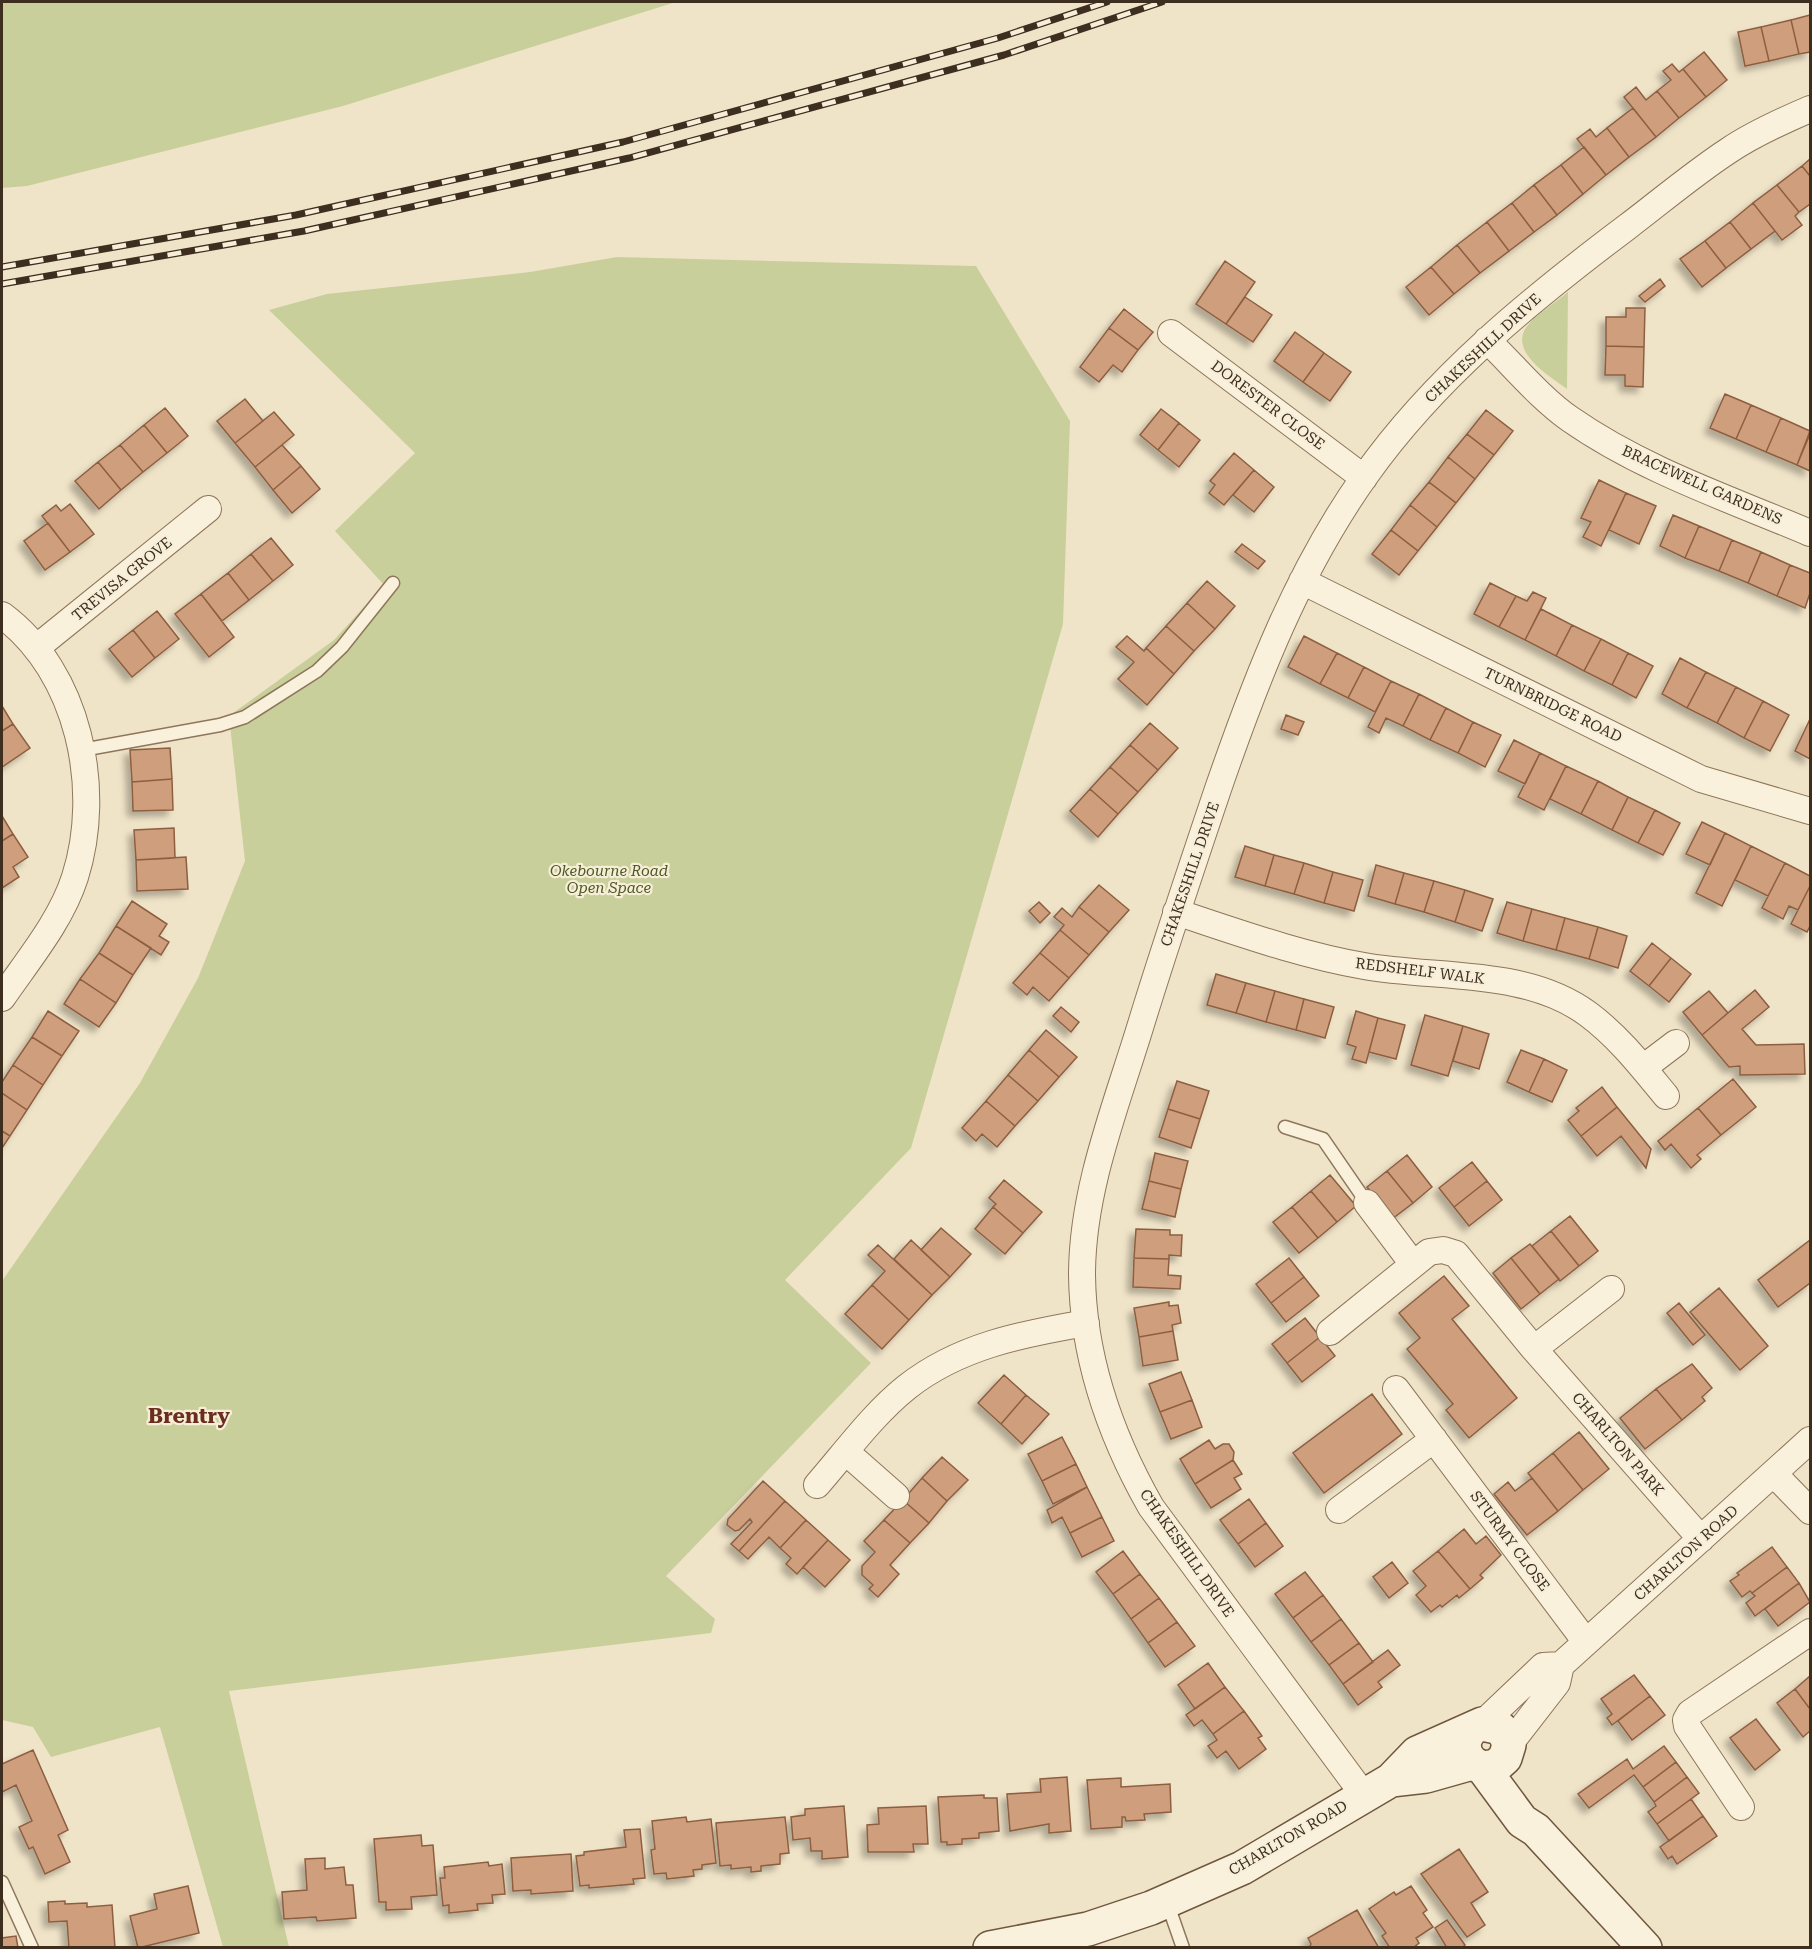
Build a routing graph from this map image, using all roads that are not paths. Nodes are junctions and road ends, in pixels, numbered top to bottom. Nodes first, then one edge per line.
1 (1810, 109) edge
2 (1172, 333) dead end
3 (1487, 340) junction
4 (1364, 478) junction
5 (208, 509) dead end
6 (1810, 533) edge
7 (1302, 581) junction
8 (393, 583) dead end
9 (2, 615) edge
10 (36, 648) junction
11 (82, 750) junction
12 (1810, 812) edge
13 (1176, 912) junction
14 (2, 998) edge
15 (1676, 1043) dead end
16 (1643, 1068) junction
17 (1666, 1096) dead end
18 (1285, 1127) dead end
19 (1367, 1203) joint
20 (1413, 1264) junction
21 (1611, 1289) dead end
22 (1086, 1323) junction
23 (1330, 1332) dead end
24 (1534, 1349) junction
25 (1396, 1389) dead end
26 (1434, 1440) junction
27 (1810, 1440) edge
28 (846, 1452) junction
29 (1774, 1474) junction
30 (816, 1485) dead end
31 (896, 1496) dead end
32 (1340, 1510) dead end
33 (1810, 1511) edge
34 (1701, 1539) junction
35 (1810, 1632) edge
36 (1586, 1642) junction
37 (1561, 1665) junction
38 (1476, 1727) junction
39 (1492, 1758) junction
40 (1377, 1787) junction
41 (1741, 1807) dead end
42 (2, 1882) edge
43 (1159, 1904) junction
44 (32, 1947) edge
45 (990, 1947) edge
46 (1183, 1947) edge
47 (1645, 1947) edge

1 - 3 street, CHAKESHILL DRIVE
2 - 4 street, DORESTER CLOSE
3 - 4 street, CHAKESHILL DRIVE
3 - 6 street, BRACEWELL GARDENS
4 - 7 street, CHAKESHILL DRIVE
5 - 10 street, TREVISA GROVE
7 - 12 street, TURNBRIDGE ROAD
7 - 13 street, CHAKESHILL DRIVE
8 - 11 lane
9 - 10 street
10 - 11 street
11 - 14 street
13 - 16 street, REDSHELF WALK
13 - 22 street, CHAKESHILL DRIVE
15 - 16 street
16 - 17 street, REDSHELF WALK
18 - 19 lane
19 - 20 street
20 - 23 street, CHARLTON PARK
20 - 24 street, CHARLTON PARK
21 - 24 street
22 - 28 street
22 - 40 street, CHAKESHILL DRIVE
24 - 34 street, CHARLTON PARK
25 - 26 street, STURMY CLOSE
26 - 32 street
26 - 36 street, STURMY CLOSE
27 - 29 street, CHARLTON ROAD
28 - 30 street
28 - 31 street
29 - 33 street
29 - 34 street, CHARLTON ROAD
34 - 36 street, CHARLTON ROAD
35 - 41 street
36 - 37 street, CHARLTON ROAD
37 - 38 street, CHARLTON ROAD
37 - 39 street, CHARLTON ROAD
38 - 39 street
38 - 40 street, CHARLTON ROAD
39 - 40 street, CHARLTON ROAD
39 - 47 street
40 - 43 street, CHARLTON ROAD
42 - 44 lane
43 - 45 street, CHARLTON ROAD
43 - 46 lane

